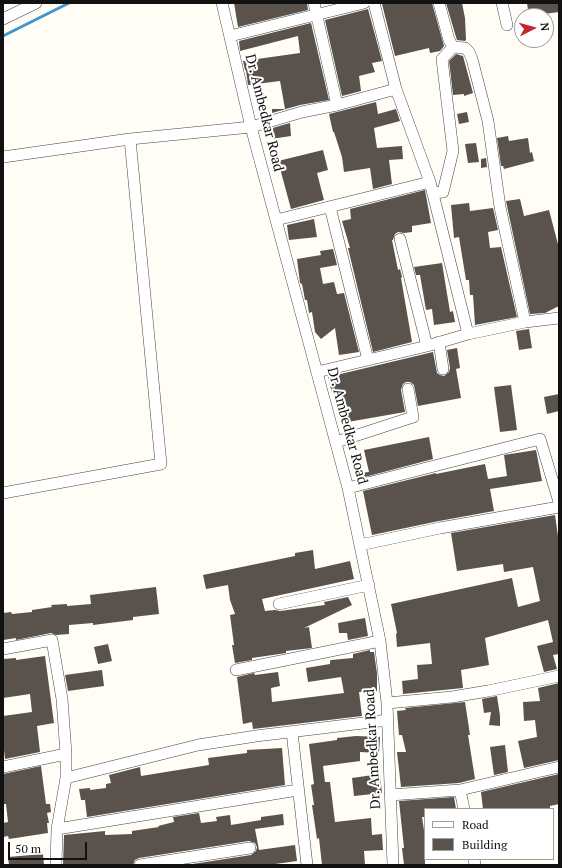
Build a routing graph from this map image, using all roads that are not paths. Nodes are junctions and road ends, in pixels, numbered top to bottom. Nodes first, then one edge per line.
1 (36, 3) edge
2 (222, 3) edge
3 (364, 3) edge
4 (374, 3) edge
5 (440, 3) edge
6 (502, 3) edge
7 (315, 8) edge
8 (3, 19) edge
9 (507, 25) dead end
10 (230, 36) junction
11 (453, 47) junction
12 (396, 89) junction
13 (337, 105) junction
14 (251, 127) junction
15 (130, 139) junction
16 (3, 157) edge
17 (430, 182) junction
18 (433, 193) junction
19 (330, 207) junction
20 (276, 220) junction
21 (400, 238) dead end
22 (559, 318) edge
23 (525, 322) junction
24 (468, 334) junction
25 (439, 342) junction
26 (427, 346) junction
27 (368, 360) junction
28 (443, 369) dead end
29 (317, 372) junction
30 (408, 389) dead end
31 (336, 442) junction
32 (348, 488) junction
33 (3, 493) edge
34 (559, 502) edge
35 (559, 507) edge
36 (360, 545) junction
37 (369, 585) junction
38 (279, 604) dead end
39 (380, 641) junction
40 (3, 649) edge
41 (236, 670) dead end
42 (559, 676) edge
43 (387, 703) junction
44 (388, 720) junction
45 (292, 732) junction
46 (66, 754) junction
47 (3, 767) edge
48 (559, 767) edge
49 (66, 778) junction
50 (298, 790) junction
51 (460, 790) junction
52 (390, 794) junction
53 (464, 808) edge
54 (57, 829) junction
55 (250, 848) dead end
56 (56, 865) edge
57 (140, 865) edge
58 (307, 865) edge
59 (393, 865) edge

1 - 8 street
2 - 10 street, Dr. Ambedkar Road
3 - 7 street
4 - 12 street
5 - 11 street
6 - 9 street
7 - 10 street
7 - 13 street
10 - 14 street, Dr. Ambedkar Road
11 - 18 street
11 - 23 street
12 - 13 street
12 - 17 street
13 - 14 street
14 - 15 street
14 - 20 street, Dr. Ambedkar Road
15 - 16 street
15 - 33 street
17 - 18 street
17 - 19 street
18 - 24 street
19 - 20 street
19 - 27 street
20 - 29 street, Dr. Ambedkar Road
21 - 26 street
22 - 23 street
23 - 24 street
24 - 25 street
25 - 26 street
25 - 28 street
26 - 27 street
27 - 29 street
29 - 31 street, Dr. Ambedkar Road
30 - 31 street
31 - 32 street, Dr. Ambedkar Road
32 - 34 street
32 - 36 street, Dr. Ambedkar Road
35 - 36 street
36 - 37 street, Dr. Ambedkar Road
37 - 38 street
37 - 39 street, Dr. Ambedkar Road
39 - 41 street
39 - 43 street, Dr. Ambedkar Road
40 - 46 street
42 - 43 street
43 - 44 street, Dr. Ambedkar Road
44 - 45 street
44 - 52 street, Dr. Ambedkar Road
45 - 49 street
45 - 50 street
46 - 47 street
46 - 49 street
48 - 51 street
49 - 54 street
50 - 54 street
50 - 58 street
51 - 52 street
51 - 53 street
52 - 59 street, Dr. Ambedkar Road
54 - 56 street
55 - 57 street

